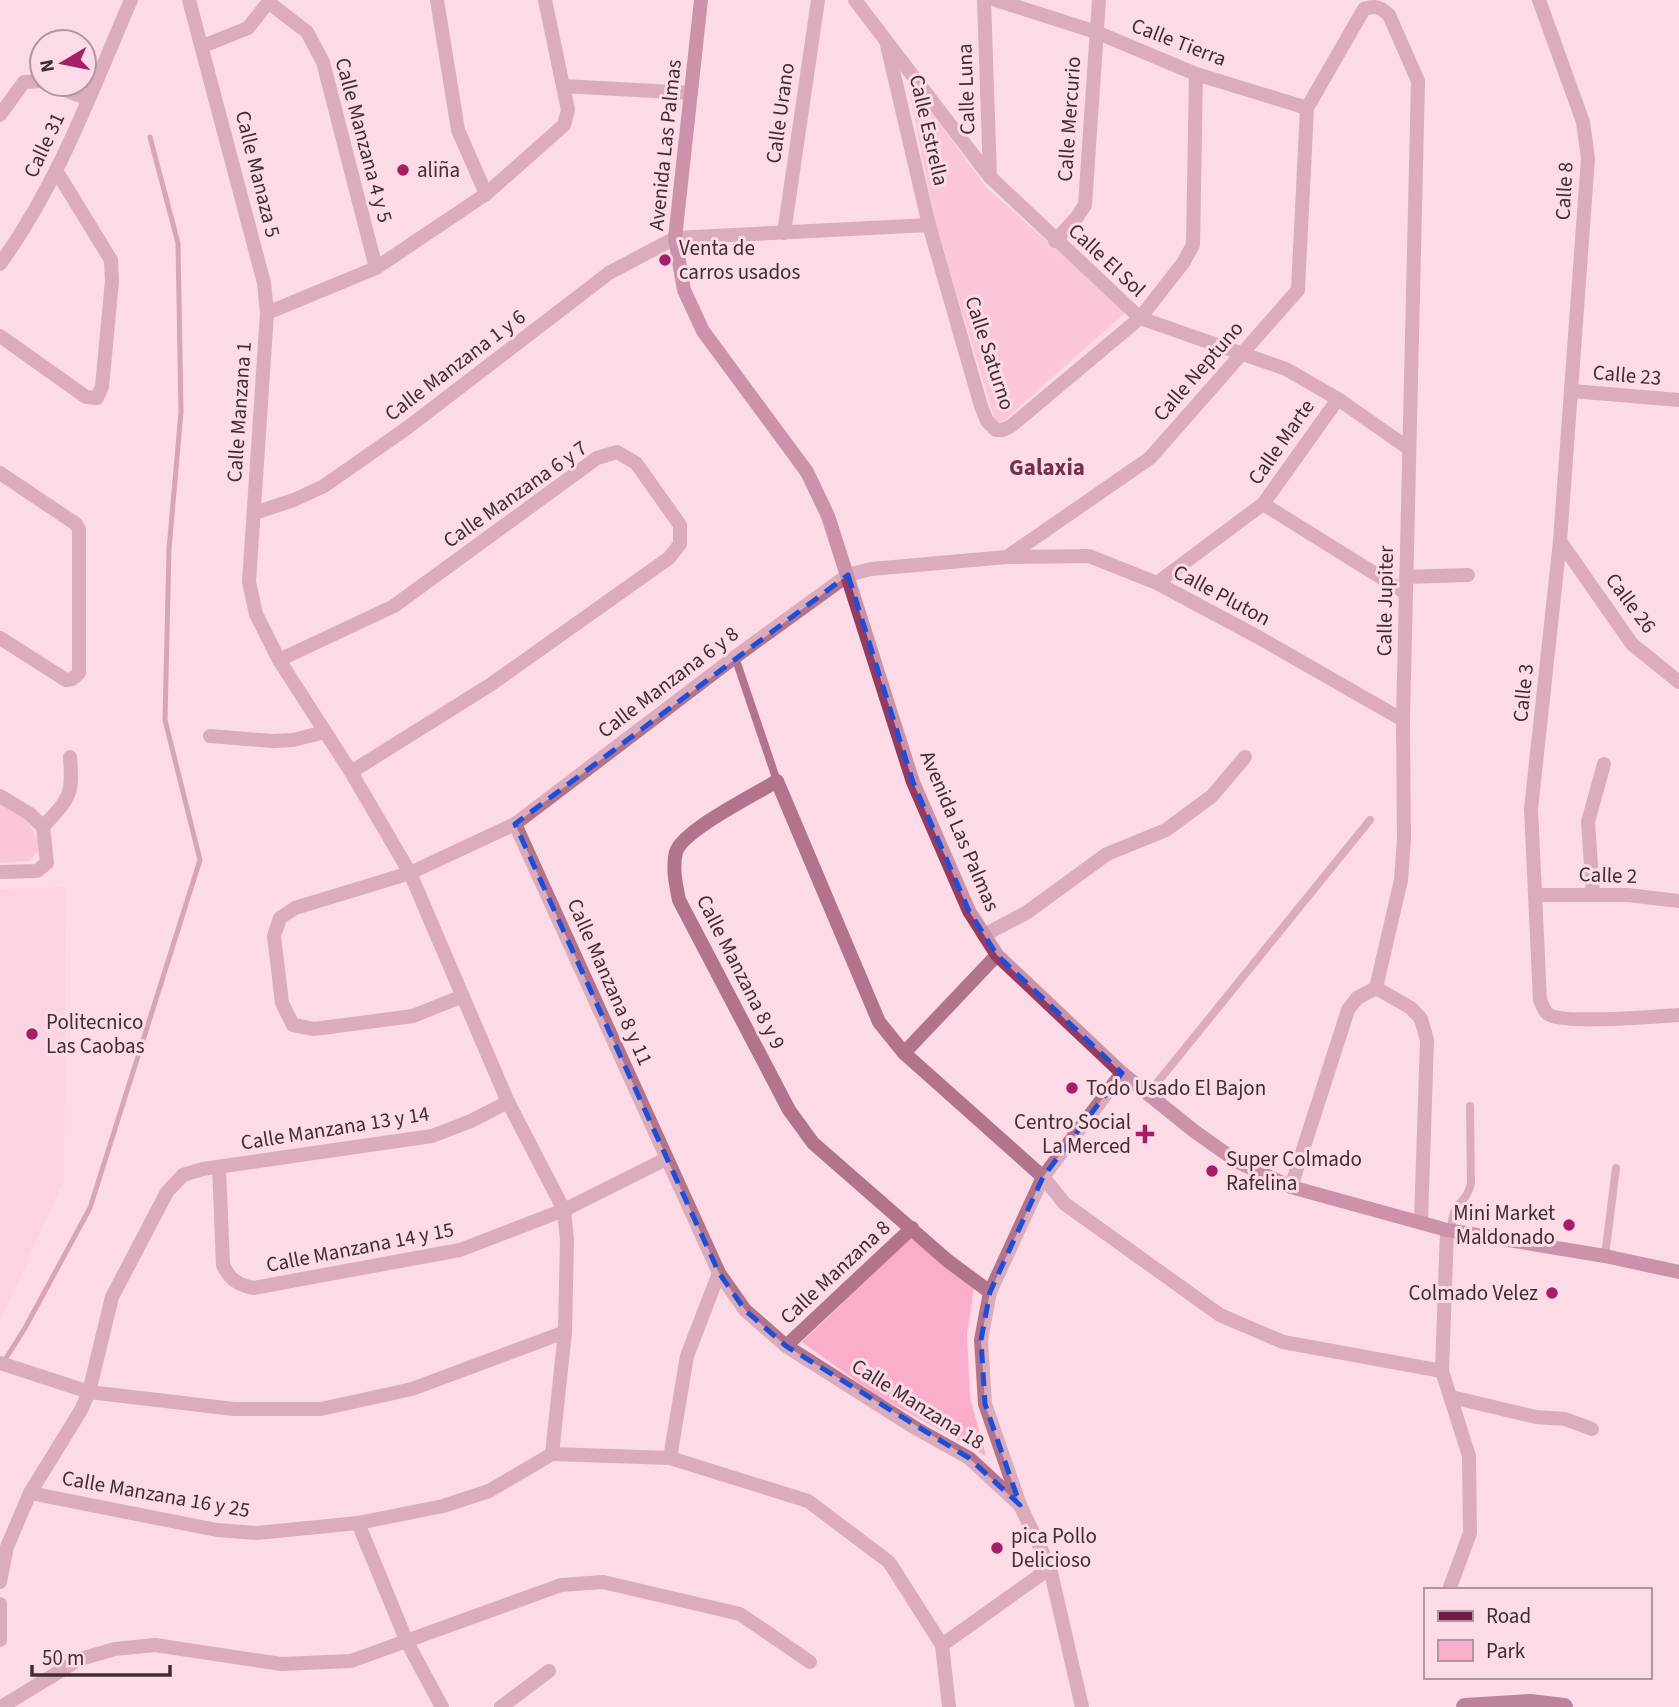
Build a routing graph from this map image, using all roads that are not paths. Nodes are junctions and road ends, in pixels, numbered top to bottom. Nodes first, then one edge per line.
1 (131, 0) edge
2 (189, 0) edge
3 (437, 0) edge
4 (545, 0) edge
5 (701, 0) edge
6 (818, 0) edge
7 (855, 0) edge
8 (984, 0) edge
9 (996, 0) edge
10 (1098, 0) edge
11 (1539, 0) edge
12 (269, 1) edge
13 (1373, 6) joint
14 (1096, 32) junction
15 (887, 45) junction
16 (203, 47) junction
17 (1196, 74) junction
18 (28, 82) edge
19 (563, 86) junction
20 (691, 93) junction
21 (88, 99) joint
22 (1307, 108) junction
23 (0, 115) edge
24 (57, 172) junction
25 (990, 177) junction
26 (486, 194) junction
27 (929, 225) junction
28 (784, 233) junction
29 (675, 238) junction
30 (1055, 241) junction
31 (0, 264) edge
32 (376, 268) junction
33 (267, 313) junction
34 (1140, 318) junction
35 (0, 336) edge
36 (1241, 354) junction
37 (1572, 391) junction
38 (1338, 399) junction
39 (1679, 400) edge
40 (1408, 449) junction
41 (0, 473) edge
42 (1263, 504) junction
43 (254, 513) junction
44 (1560, 541) junction
45 (1007, 558) junction
46 (848, 575) junction
47 (1468, 575) dead end
48 (1406, 578) junction
49 (1157, 583) junction
50 (1406, 593) junction
51 (0, 638) edge
52 (735, 657) junction
53 (279, 660) junction
54 (1679, 682) edge
55 (1403, 720) junction
56 (325, 732) junction
57 (210, 736) dead end
58 (70, 757) dead end
59 (1245, 757) dead end
60 (1604, 764) dead end
61 (351, 772) junction
62 (777, 781) junction
63 (0, 796) edge
64 (1370, 820) dead end
65 (515, 824) junction
66 (43, 827) junction
67 (0, 872) edge
68 (410, 873) junction
69 (1536, 895) junction
70 (1593, 895) junction
71 (1679, 901) edge
72 (984, 935) junction
73 (997, 955) junction
74 (1376, 988) junction
75 (463, 996) junction
76 (1679, 1015) edge
77 (904, 1053) junction
78 (1122, 1073) junction
79 (1147, 1094) junction
80 (508, 1102) junction
81 (1470, 1106) dead end
82 (666, 1159) junction
83 (219, 1167) junction
84 (1616, 1168) dead end
85 (1043, 1177) junction
86 (1291, 1187) junction
87 (564, 1210) junction
88 (1422, 1221) junction
89 (912, 1228) junction
90 (1449, 1230) junction
91 (1605, 1255) junction
92 (1679, 1272) edge
93 (719, 1273) junction
94 (990, 1292) junction
95 (565, 1332) junction
96 (786, 1346) junction
97 (0, 1363) edge
98 (1442, 1371) junction
99 (89, 1392) junction
100 (1451, 1397) junction
101 (1592, 1429) dead end
102 (552, 1454) junction
103 (670, 1458) junction
104 (30, 1493) junction
105 (1020, 1506) junction
106 (358, 1523) junction
107 (1050, 1568) junction
108 (0, 1582) edge
109 (1450, 1588) edge
110 (0, 1604) edge
111 (0, 1640) edge
112 (407, 1642) junction
113 (942, 1645) junction
114 (810, 1662) dead end
115 (550, 1671) dead end
116 (1, 1707) edge
117 (442, 1707) edge
118 (501, 1707) edge
119 (949, 1707) edge
120 (1082, 1707) edge
121 (1465, 1707) edge
122 (1564, 1707) edge

1 - 21 street, Calle 31
2 - 16 street, Calle Manaza 5
3 - 26 street
4 - 19 street
5 - 20 street, Avenida Las Palmas
6 - 28 street, Calle Urano
7 - 15 street, Calle El Sol
8 - 25 street, Calle Luna
9 - 14 street, Calle Tierra
10 - 14 street, Calle Mercurio
11 - 37 street, Calle 8
12 - 16 street
12 - 32 street, Calle Manzana 4 y 5
13 - 22 street, Calle Neptuno
13 - 40 street, Calle Jupiter
14 - 17 street, Calle Tierra
14 - 30 street, Calle Mercurio
15 - 25 street, Calle El Sol
15 - 27 street, Calle Estrella
16 - 33 street, Calle Manaza 5
17 - 22 street, Calle Tierra
17 - 34 street, Calle Saturno
18 - 23 street
19 - 20 street
19 - 26 street
20 - 29 street, Avenida Las Palmas
21 - 24 street, Calle 31
22 - 36 street, Calle Neptuno
24 - 31 street, Calle 31
24 - 35 street
25 - 30 street, Calle El Sol
26 - 32 street
27 - 28 street
27 - 34 street, Calle Saturno
28 - 29 street
29 - 43 street, Calle Manzana 1 y 6
29 - 46 street, Avenida Las Palmas
30 - 34 street, Calle El Sol
32 - 33 street
33 - 43 street, Calle Manzana 1
34 - 36 street, Calle El Sol
36 - 38 street, Calle El Sol
36 - 45 street, Calle Neptuno
37 - 39 street, Calle 23
37 - 44 street, Calle 3
38 - 40 street, Calle El Sol
38 - 42 street, Calle Marte
40 - 48 street, Calle Jupiter
41 - 51 street
42 - 49 street, Calle Marte
42 - 50 street
43 - 53 street, Calle Manzana 1
44 - 54 street, Calle 26
44 - 69 street, Calle 3
45 - 46 street
45 - 49 street, Calle Pluton
46 - 52 street, Calle Manzana 6 y 8
46 - 72 street, Avenida Las Palmas
47 - 48 street
48 - 50 street, Calle Jupiter
49 - 55 street, Calle Pluton
50 - 55 street, Calle Jupiter
52 - 62 lane
52 - 65 street, Calle Manzana 6 y 8
53 - 56 street, Calle Manzana 1
53 - 61 street, Calle Manzana 6 y 7
55 - 74 street, Calle Jupiter
56 - 57 street
56 - 61 street, Calle Manzana 1
58 - 66 street
59 - 72 street
60 - 70 street
61 - 68 street, Calle Manzana 1
62 - 77 street
62 - 89 street, Calle Manzana 8 y 9
63 - 66 street
64 - 79 lane
65 - 68 street, Calle Manzana 6 y 8
65 - 82 street, Calle Manzana 8 y 11
66 - 67 street
68 - 75 street, Calle Manzana 1
68 - 75 street, Calle Manzana 6 y 8
69 - 70 street, Calle 2
69 - 76 street, Calle 3
70 - 71 street, Calle 2
72 - 73 street, Avenida Las Palmas
73 - 77 street
73 - 78 street, Avenida Las Palmas
74 - 86 street
74 - 88 street
75 - 80 street, Calle Manzana 1
77 - 85 street
78 - 79 street, Avenida Las Palmas
78 - 85 street
79 - 86 street, Avenida Las Palmas
80 - 83 street, Calle Manzana 13 y 14
80 - 87 street, Calle Manzana 1
81 - 90 lane
82 - 87 street, Calle Manzana 14 y 15
82 - 93 street, Calle Manzana 8 y 11
83 - 87 street, Calle Manzana 14 y 15
83 - 99 street, Calle Manzana 13 y 14
84 - 91 lane
85 - 94 street
85 - 98 street
86 - 88 street, Avenida Las Palmas
87 - 95 street
88 - 90 street, Avenida Las Palmas
89 - 94 street, Calle Manzana 8 y 9
89 - 96 street, Calle Manzana 8
90 - 91 street, Avenida Las Palmas
90 - 98 street
91 - 92 street, Avenida Las Palmas
93 - 96 street, Calle Manzana 18
93 - 103 street
94 - 105 street
95 - 99 street
95 - 102 street
96 - 105 street, Calle Manzana 18
97 - 99 street
98 - 100 street
99 - 104 street
100 - 101 street
100 - 109 street
102 - 103 street
102 - 106 street, Calle Manzana 16 y 25
103 - 113 street
104 - 106 street, Calle Manzana 16 y 25
104 - 108 street
105 - 107 street
106 - 112 street
107 - 113 street
107 - 120 street
110 - 111 street
112 - 114 street
112 - 116 street
112 - 117 street
113 - 119 street
115 - 118 street
121 - 122 main road

